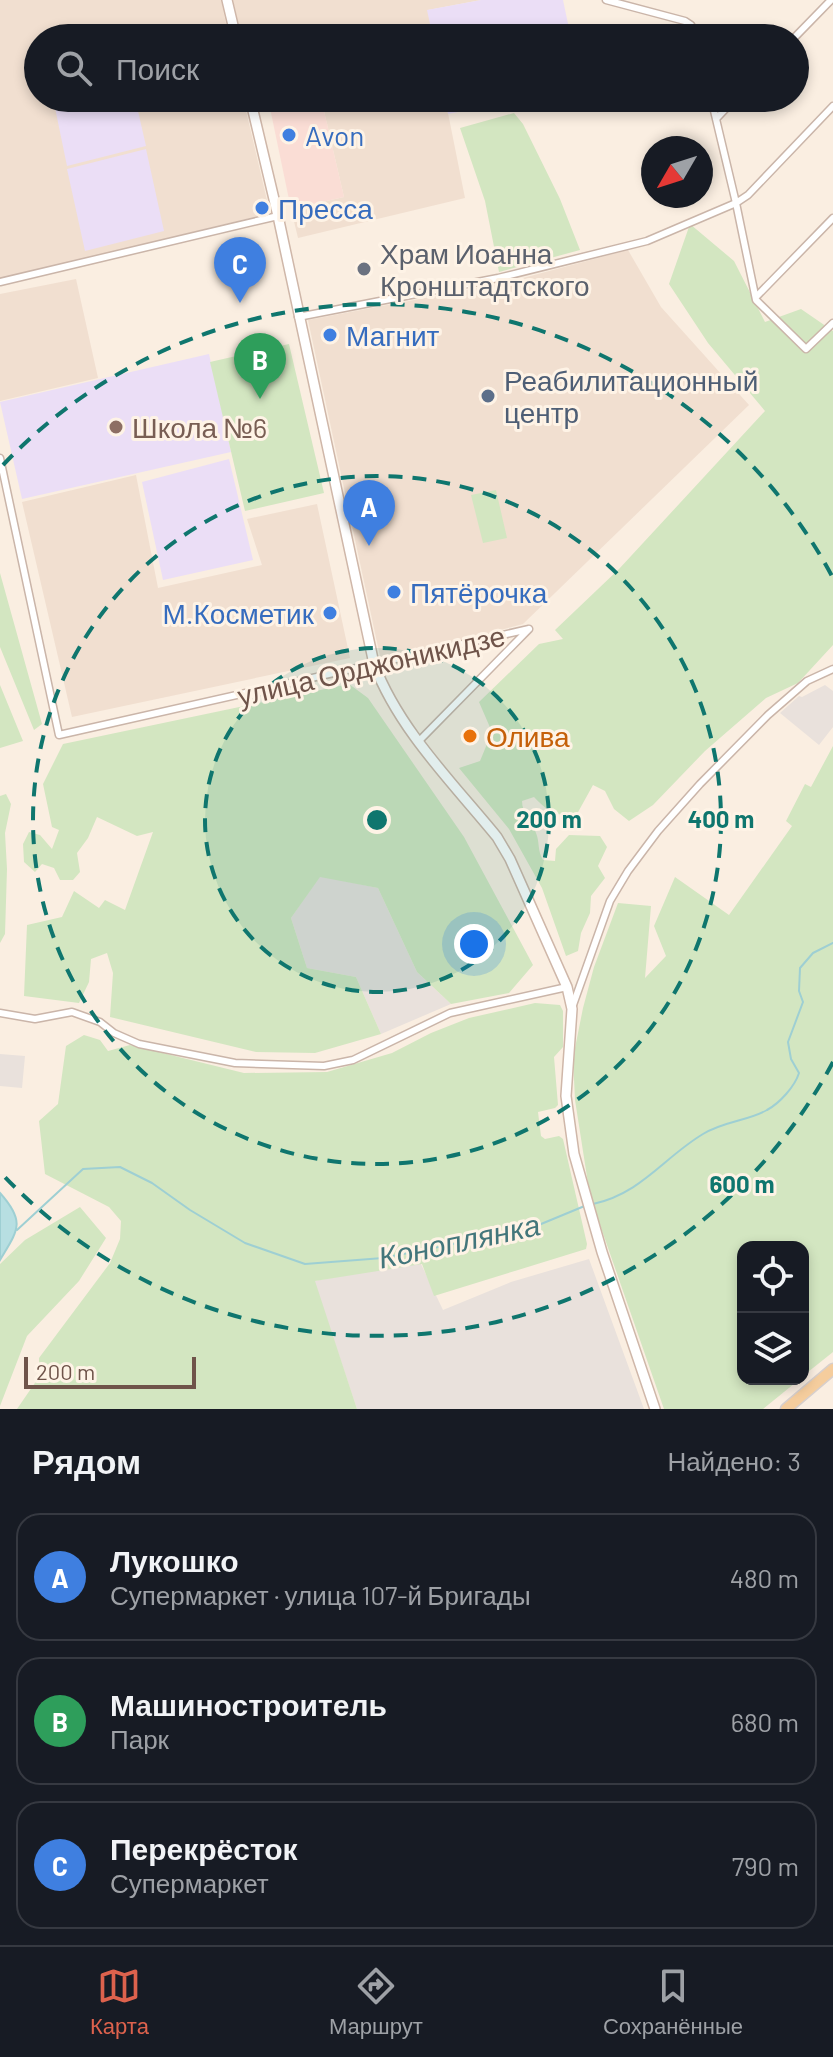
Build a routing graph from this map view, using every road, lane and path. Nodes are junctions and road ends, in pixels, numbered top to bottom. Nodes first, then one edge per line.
1 (227, 0) edge
2 (606, 0) edge
3 (831, 0) edge
4 (233, 24) edge
5 (690, 24) edge
6 (808, 24) edge
7 (833, 106) edge
8 (253, 112) edge
9 (714, 112) edge
10 (723, 112) edge
11 (716, 119) junction
12 (736, 203) junction
13 (278, 216) junction
14 (833, 218) edge
15 (0, 282) edge
16 (757, 296) junction
17 (298, 317) junction
18 (833, 323) edge
19 (0, 458) edge
20 (374, 664) junction
21 (833, 669) edge
22 (419, 741) junction
23 (567, 987) junction
24 (572, 1009) junction
25 (0, 1013) edge
26 (833, 1369) edge
27 (655, 1409) edge
28 (786, 1409) edge

1 - 4 main road
2 - 5 street
3 - 6 street
7 - 12 street
8 - 13 main road
9 - 11 street
10 - 11 street
11 - 12 street
12 - 16 street
12 - 17 street
13 - 15 street
13 - 17 main road
14 - 16 street
16 - 18 street
17 - 20 main road
19 - 20 street, улица Орджоникидзе
20 - 22 main road
20 - 22 street, улица Орджоникидзе
21 - 24 street
22 - 23 main road
23 - 24 main road
23 - 25 street
24 - 27 main road
26 - 28 main road

